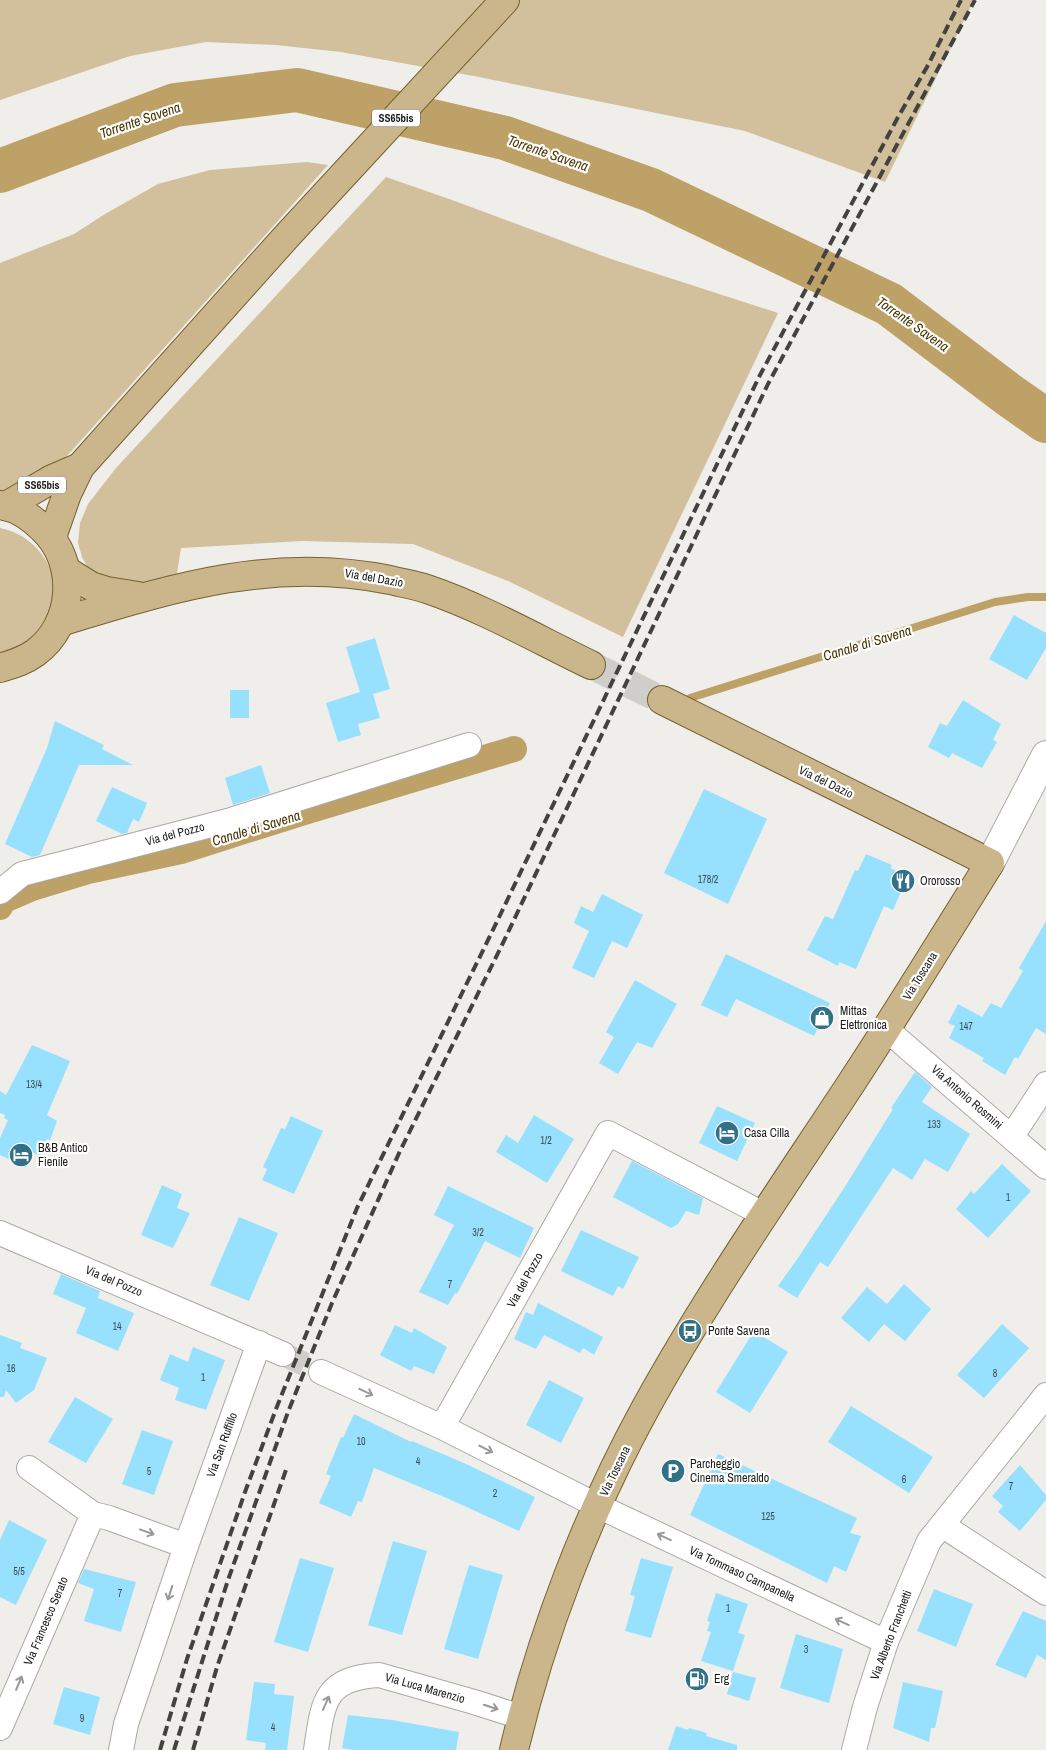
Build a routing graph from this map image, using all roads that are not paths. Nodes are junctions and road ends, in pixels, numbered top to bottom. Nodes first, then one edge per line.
1 (506, 0) edge
2 (80, 467) junction
3 (3, 506) edge
4 (52, 538) junction
5 (67, 571) junction
6 (142, 597) junction
7 (60, 622) junction
8 (591, 665) tunnel mouth
9 (0, 668) edge
10 (662, 700) tunnel mouth
11 (469, 745) dead end
12 (1046, 755) edge
13 (990, 863) junction
14 (0, 892) edge
15 (886, 1029) junction
16 (1046, 1084) edge
17 (1012, 1136) junction
18 (1046, 1167) edge
19 (765, 1215) junction
20 (0, 1233) edge
21 (259, 1343) junction
22 (283, 1354) tunnel mouth
23 (322, 1372) tunnel mouth
24 (1046, 1395) edge
25 (442, 1427) junction
26 (29, 1468) dead end
27 (598, 1506) junction
28 (101, 1516) junction
29 (942, 1525) junction
30 (186, 1546) junction
31 (1046, 1593) edge
32 (886, 1642) junction
33 (521, 1718) junction
34 (0, 1728) edge
35 (121, 1750) edge
36 (316, 1750) edge
37 (514, 1750) edge
38 (854, 1750) edge

1 - 2 main road, SS65bis
2 - 3 main road, SS65bis
2 - 4 main road, SS65bis
3 - 4 main road
4 - 5 main road
5 - 6 main road, Via del Dazio
5 - 7 main road
6 - 7 main road, Via del Dazio
6 - 8 main road, Via del Dazio
7 - 9 main road
10 - 13 main road, Via del Dazio
11 - 14 street, Via del Pozzo
12 - 13 main road, Via Toscana
13 - 15 main road, Via Toscana
15 - 17 street, Via Antonio Rosmini
15 - 19 main road, Via Toscana
16 - 17 street
17 - 18 street, Via Antonio Rosmini
19 - 25 street, Via del Pozzo
19 - 27 main road, Via Toscana
20 - 21 street, Via del Pozzo
21 - 22 street, Via del Pozzo
21 - 30 street, Via San Ruffillo
23 -> 25 street
24 - 29 street, Via Alberto Franchetti
25 -> 27 street
26 - 28 street
32 -> 27 street, Via Tommaso Campanella
27 - 33 main road, Via Toscana
28 -> 30 street
34 -> 28 street, Via Francesco Serato
29 - 31 street
29 - 32 street, Via Alberto Franchetti
30 -> 35 street, Via San Ruffillo
32 - 38 street, Via Alberto Franchetti
36 -> 33 street, Via Luca Marenzio
33 - 37 main road, Via Toscana

